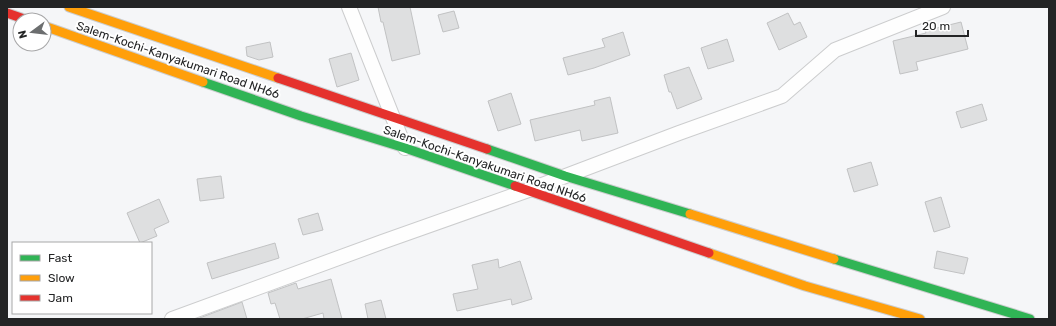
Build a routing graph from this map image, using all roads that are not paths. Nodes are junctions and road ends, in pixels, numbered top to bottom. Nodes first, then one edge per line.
1 (69, 7) edge
2 (349, 7) edge
3 (943, 7) edge
4 (52, 29) edge
5 (393, 118) junction
6 (405, 148) junction
7 (565, 176) junction
8 (526, 191) junction
9 (181, 318) edge
10 (920, 319) edge
11 (1030, 319) edge

1 - 5 main road
2 - 5 street
3 - 7 street
4 - 6 main road, Salem-Kochi-Kanyakumari Road NH66
5 - 6 street
5 - 7 main road
6 - 8 main road, Salem-Kochi-Kanyakumari Road NH66
7 - 8 street
7 - 11 main road
8 - 9 street
8 - 10 main road, Salem-Kochi-Kanyakumari Road NH66

